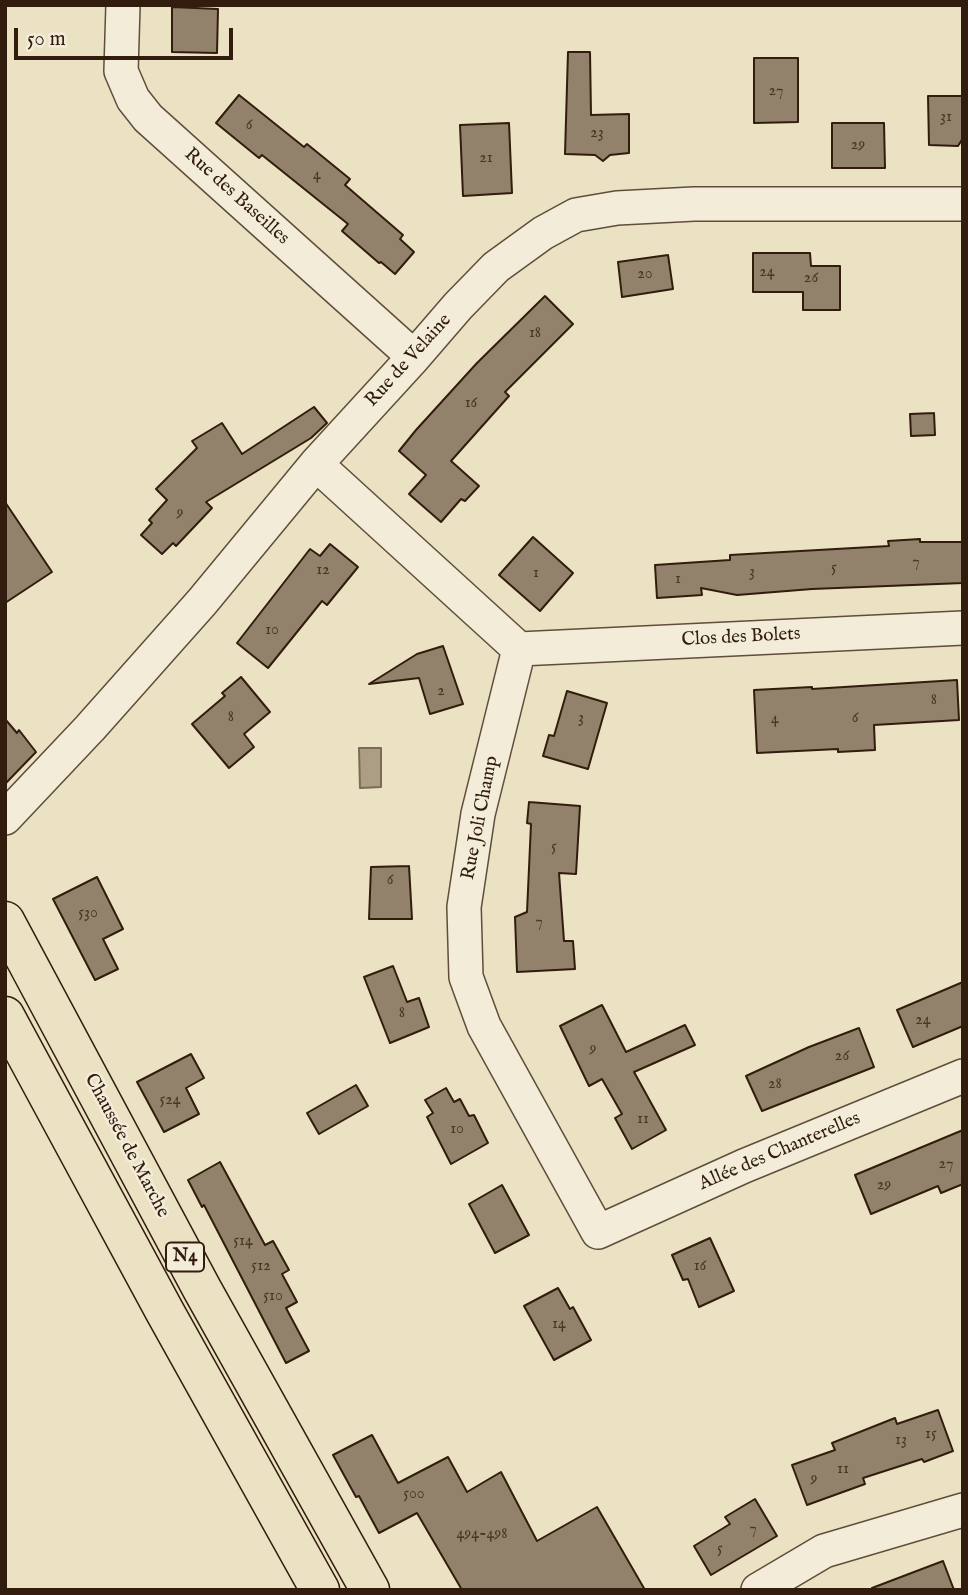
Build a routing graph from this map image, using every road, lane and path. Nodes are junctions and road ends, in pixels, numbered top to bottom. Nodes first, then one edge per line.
1 (123, 5) edge
2 (963, 204) edge
3 (414, 357) junction
4 (316, 464) junction
5 (963, 628) edge
6 (519, 649) junction
7 (5, 818) edge
8 (5, 921) edge
9 (5, 1016) edge
10 (963, 1076) edge
11 (598, 1232) joint
12 (963, 1510) edge
13 (320, 1590) edge
14 (370, 1590) edge
15 (758, 1590) edge

1 - 3 street, Rue des Baseilles
2 - 3 street, Rue de Velaine
3 - 4 street, Rue de Velaine
4 - 6 street
4 - 7 street, Rue de Velaine
5 - 6 street, Clos des Bolets
6 - 11 street, Rue Joli Champ
8 - 14 main road, Chaussée de Marche / N4
9 - 13 main road, N4
10 - 11 street, Allée des Chanterelles
12 - 15 street

